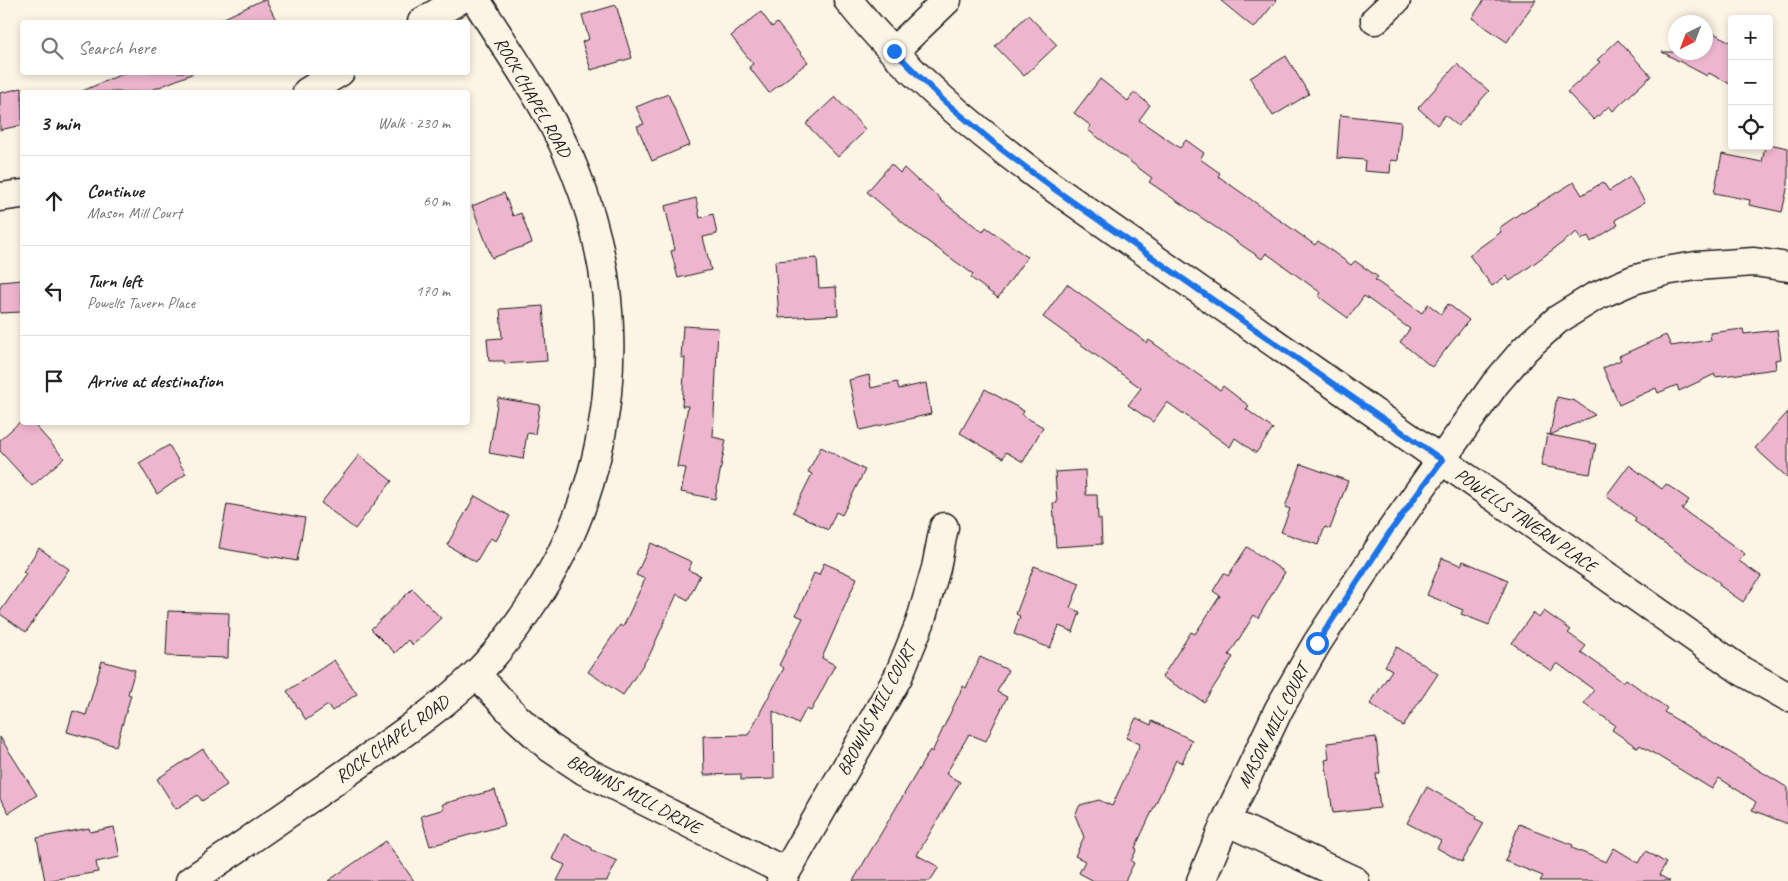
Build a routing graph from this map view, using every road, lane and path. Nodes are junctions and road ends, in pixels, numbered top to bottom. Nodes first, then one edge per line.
1 (459, 0) edge
2 (476, 0) edge
3 (848, 0) edge
4 (947, 0) edge
5 (1396, 0) edge
6 (425, 20) edge
7 (1374, 20) dead end
8 (894, 51) junction
9 (335, 75) edge
10 (310, 90) edge
11 (20, 194) edge
12 (0, 197) edge
13 (1788, 267) edge
14 (1442, 460) junction
15 (944, 526) dead end
16 (476, 674) junction
17 (1788, 697) edge
18 (1226, 821) junction
19 (783, 877) edge
20 (190, 881) edge
21 (1201, 881) edge
22 (1355, 881) edge

1 - 6 street
2 - 16 street, ROCK CHAPEL ROAD
3 - 8 street, POWELLS TAVERN PLACE
4 - 8 street
5 - 7 street
8 - 14 street, POWELLS TAVERN PLACE
9 - 10 street
11 - 12 street
13 - 14 street, MASON MILL COURT
14 - 17 street, POWELLS TAVERN PLACE
14 - 18 street, MASON MILL COURT
15 - 19 street, BROWNS MILL COURT
16 - 19 street, BROWNS MILL DRIVE
16 - 20 street, ROCK CHAPEL ROAD
18 - 21 street, MASON MILL COURT
18 - 22 street

